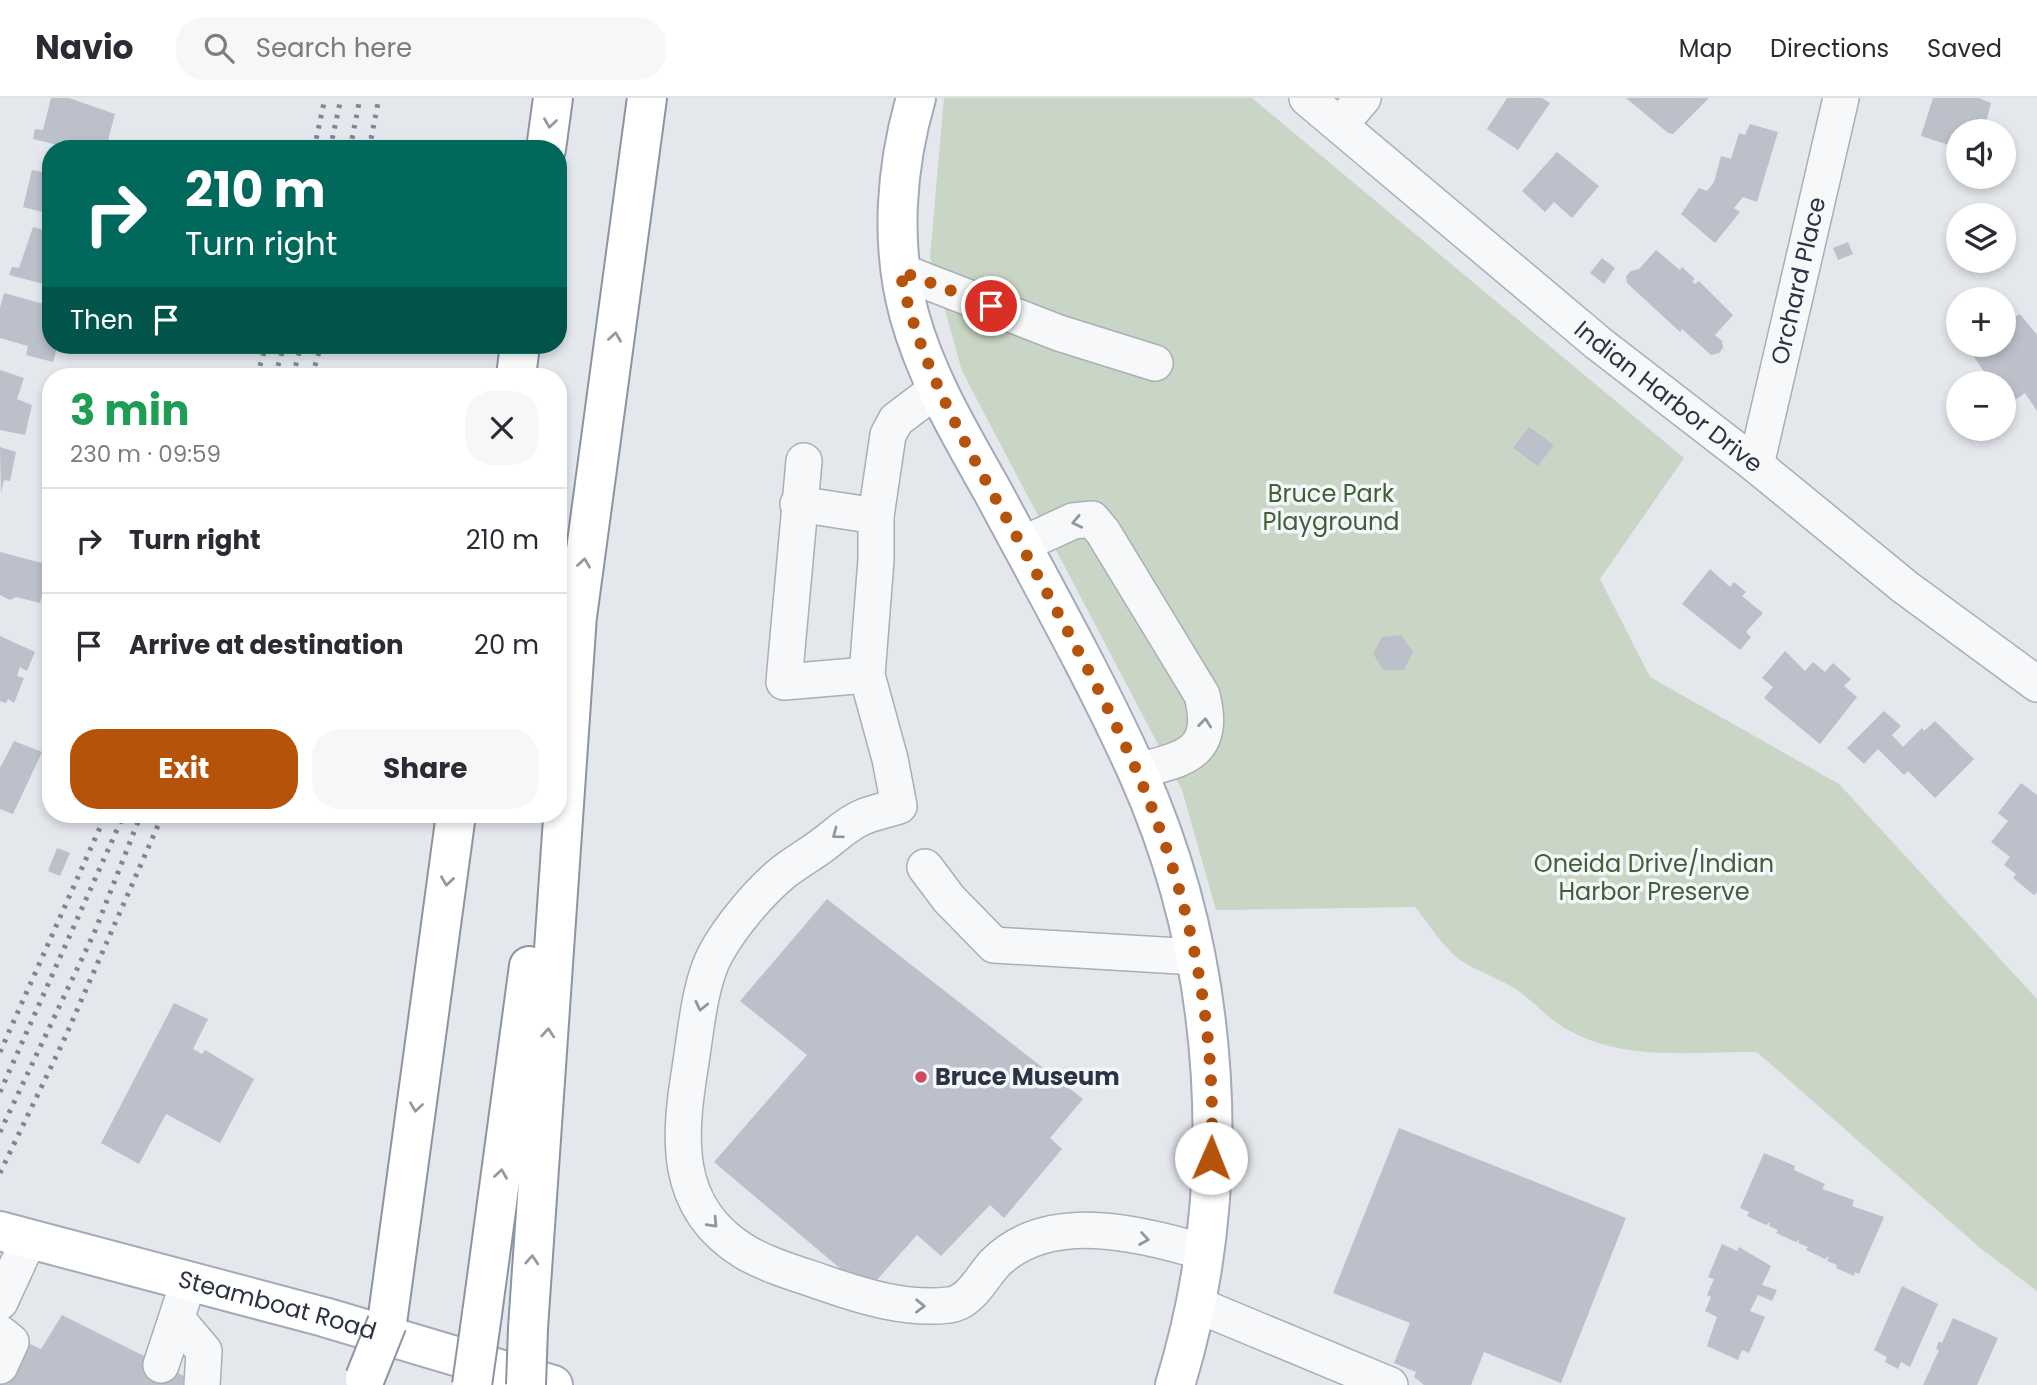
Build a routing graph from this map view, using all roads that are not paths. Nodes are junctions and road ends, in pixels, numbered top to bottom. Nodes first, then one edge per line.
1 (553, 98) edge
2 (647, 98) edge
3 (916, 98) edge
4 (1307, 98) edge
5 (1363, 98) edge
6 (1841, 98) edge
7 (1339, 125) junction
8 (547, 140) edge
9 (900, 271) junction
10 (1155, 363) dead end
11 (937, 389) junction
12 (804, 461) dead end
13 (1756, 465) junction
14 (798, 504) junction
15 (876, 516) junction
16 (1021, 545) junction
17 (577, 615) junction
18 (867, 675) junction
19 (2037, 684) edge
20 (567, 687) edge
21 (567, 761) edge
22 (1137, 771) junction
23 (455, 823) edge
24 (549, 823) edge
25 (563, 823) edge
26 (925, 867) dead end
27 (1196, 957) junction
28 (14, 1235) edge
29 (1203, 1252) junction
30 (189, 1280) junction
31 (0, 1302) edge
32 (1195, 1304) junction
33 (177, 1319) junction
34 (0, 1333) edge
35 (162, 1365) dead end
36 (0, 1367) edge
37 (371, 1383) edge
38 (202, 1385) edge
39 (472, 1385) edge
40 (526, 1385) edge
41 (553, 1385) edge
42 (1175, 1385) edge
43 (1390, 1385) edge

1 -> 8 main road
17 -> 2 main road
3 - 9 main road
4 - 7 street, Indian Harbor Drive
5 - 7 street
6 - 13 street, Orchard Place
7 - 13 street, Indian Harbor Drive
9 - 10 street
9 - 11 main road
11 - 15 street
11 - 16 main road
12 - 14 street
13 - 19 street, Indian Harbor Drive
14 - 15 street
14 - 18 street
15 - 18 street
16 - 22 main road
22 -> 16 street
17 - 20 main road
21 -> 17 main road, bridge
18 -> 29 street
22 - 27 main road
23 -> 37 main road, bridge
39 -> 24 main road, bridge
40 -> 25 main road, bridge
26 - 27 street
27 - 29 main road
28 - 30 main road, Steamboat Road
28 - 31 street
29 - 32 main road
30 - 33 street
30 - 41 main road, Steamboat Road
32 - 42 main road
32 - 43 street
33 - 35 street
33 - 38 street
34 - 36 street

